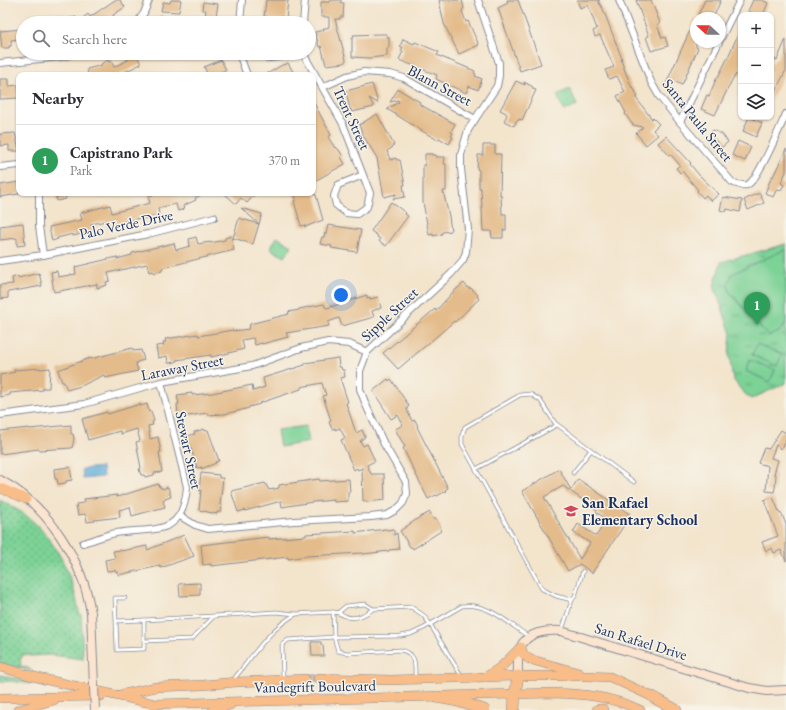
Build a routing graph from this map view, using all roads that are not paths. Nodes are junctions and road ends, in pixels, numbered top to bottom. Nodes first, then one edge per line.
1 (149, 0) edge
2 (242, 0) edge
3 (305, 0) edge
4 (478, 0) edge
5 (619, 0) edge
6 (740, 0) edge
7 (142, 16) edge
8 (241, 16) edge
9 (304, 16) edge
10 (726, 29) edge
11 (717, 48) edge
12 (24, 60) edge
13 (241, 60) edge
14 (307, 60) edge
15 (0, 62) edge
16 (246, 72) edge
17 (314, 72) edge
18 (316, 75) edge
19 (323, 87) junction
20 (786, 114) edge
21 (475, 118) junction
22 (680, 122) junction
23 (16, 164) edge
24 (0, 167) edge
25 (363, 175) junction
26 (39, 196) edge
27 (214, 218) dead end
28 (43, 255) junction
29 (0, 261) edge
30 (367, 352) junction
31 (161, 382) junction
32 (0, 415) edge
33 (557, 425) junction
34 (591, 450) junction
35 (476, 469) junction
36 (573, 473) dead end
37 (0, 480) edge
38 (634, 482) dead end
39 (0, 488) edge
40 (26, 499) junction
41 (180, 516) junction
42 (83, 543) dead end
43 (583, 571) dead end
44 (124, 598) dead end
45 (572, 600) junction
46 (373, 609) junction
47 (333, 612) junction
48 (338, 612) junction
49 (296, 614) junction
50 (214, 616) junction
51 (116, 620) junction
52 (144, 620) junction
53 (430, 624) junction
54 (561, 632) junction
55 (334, 637) junction
56 (530, 637) junction
57 (144, 641) junction
58 (521, 647) junction
59 (0, 667) edge
60 (518, 676) junction
61 (588, 676) junction
62 (318, 678) tunnel mouth
63 (463, 678) junction
64 (486, 678) junction
65 (305, 679) tunnel mouth
66 (415, 679) junction
67 (283, 680) junction
68 (231, 682) junction
69 (786, 690) edge
70 (515, 694) junction
71 (67, 696) junction
72 (116, 696) junction
73 (436, 697) junction
74 (653, 697) junction
75 (0, 698) edge
76 (244, 702) junction
77 (18, 710) edge
78 (95, 710) edge
79 (212, 710) edge
80 (484, 710) edge
81 (514, 710) edge
82 (598, 710) edge
83 (603, 710) edge
84 (640, 710) edge
85 (669, 710) edge
86 (676, 710) edge

1 - 7 street
2 - 8 street
3 - 9 street
4 - 21 street, Sipple Street
5 - 22 street, Santa Paula Street
6 - 10 street
11 - 22 street
12 - 15 street
13 - 16 street
14 - 17 street, Trent Street
18 - 19 street, Trent Street
19 - 21 street, Blann Street
19 - 25 street, Trent Street
20 - 22 street, Santa Paula Street
21 - 30 street, Sipple Street
23 - 24 street
25 - 25 street, Trent Street
26 - 28 street
27 - 28 street, Palo Verde Drive
28 - 29 street, Palo Verde Drive
30 - 31 street, Laraway Street
30 - 41 street, Sipple Street
31 - 32 street, Laraway Street
31 - 41 street, Stewart Street
33 - 34 lane
33 - 35 lane
33 - 35 lane
34 - 36 lane
34 - 38 lane
35 - 45 lane
37 - 40 street
39 - 40 main road
40 - 78 street, bridge
41 - 42 street
43 - 45 lane
44 - 51 lane
45 - 54 lane
46 - 48 lane
46 - 48 lane
46 - 53 lane
47 - 48 lane
47 - 49 lane
47 - 55 lane
49 - 50 lane
49 - 68 lane
50 - 52 lane
50 - 57 lane
51 - 52 lane
51 - 57 lane
52 - 57 lane
53 - 55 lane
53 - 56 lane
53 - 63 lane
54 - 56 street, San Rafael Drive
54 - 69 street, San Rafael Drive
55 - 66 lane
55 - 67 lane
56 - 58 street
58 - 60 street
58 - 61 main road
58 - 64 main road
59 - 72 main road
60 - 61 main road, Vandegrift Boulevard
60 - 64 main road, Vandegrift Boulevard
60 - 70 highway
61 - 74 main road
62 - 66 main road, Vandegrift Boulevard
63 - 64 main road, Vandegrift Boulevard
63 - 66 main road, Vandegrift Boulevard
65 - 67 main road, Vandegrift Boulevard
67 - 68 main road, Vandegrift Boulevard
68 - 72 main road, Vandegrift Boulevard
70 - 73 main road, Vandegrift Boulevard
70 - 81 highway
70 - 84 main road, Vandegrift Boulevard
71 - 72 main road, Vandegrift Boulevard
71 - 75 main road, Vandegrift Boulevard
71 - 77 main road
72 - 76 main road, Vandegrift Boulevard
73 - 76 main road, Vandegrift Boulevard
73 - 80 highway
74 - 85 main road
74 - 86 highway
76 - 79 main road
82 - 83 highway

